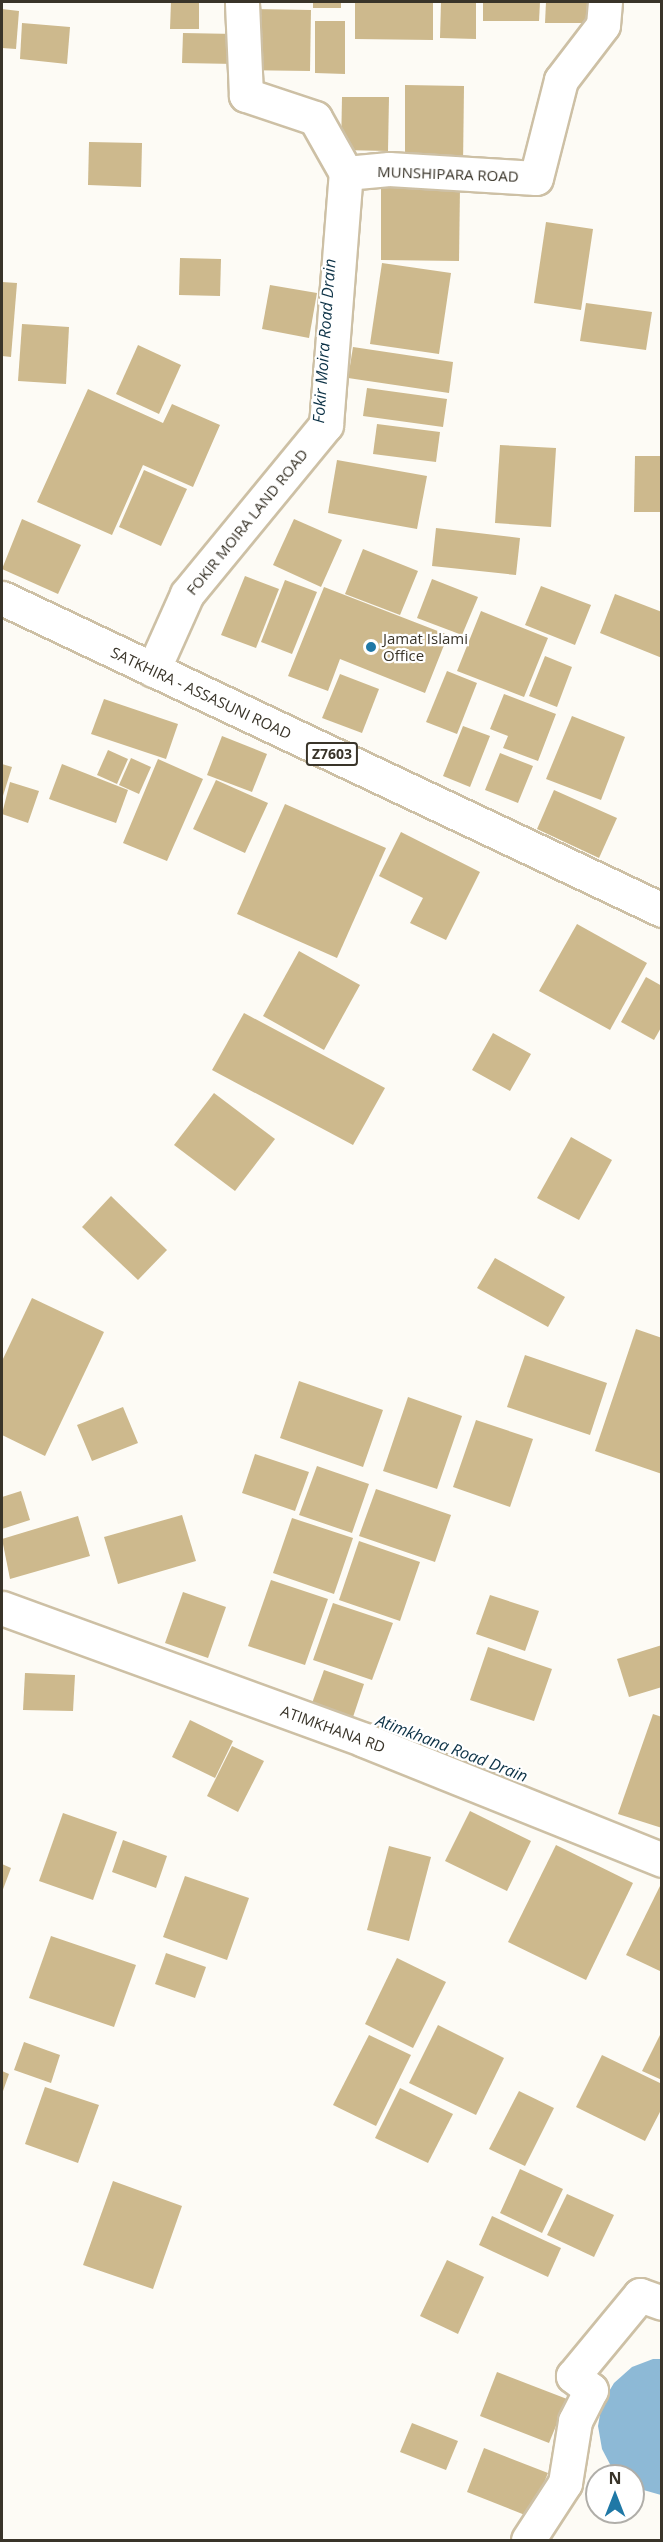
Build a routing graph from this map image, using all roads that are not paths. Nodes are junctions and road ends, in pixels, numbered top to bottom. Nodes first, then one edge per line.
1 (242, 2) edge
2 (605, 2) edge
3 (346, 173) junction
4 (2, 598) edge
5 (153, 670) junction
6 (662, 910) edge
7 (2, 1608) edge
8 (662, 1860) edge
9 (662, 2303) edge
10 (528, 2541) edge

1 - 3 street
2 - 3 street, MUNSHIPARA ROAD
3 - 5 street, FOKIR MOIRA LAND ROAD
4 - 5 street, SATKHIRA - ASSASUNI ROAD / Z7603
5 - 6 street, SATKHIRA - ASSASUNI ROAD / Z7603
7 - 8 street, ATIMKHANA RD
9 - 10 street

